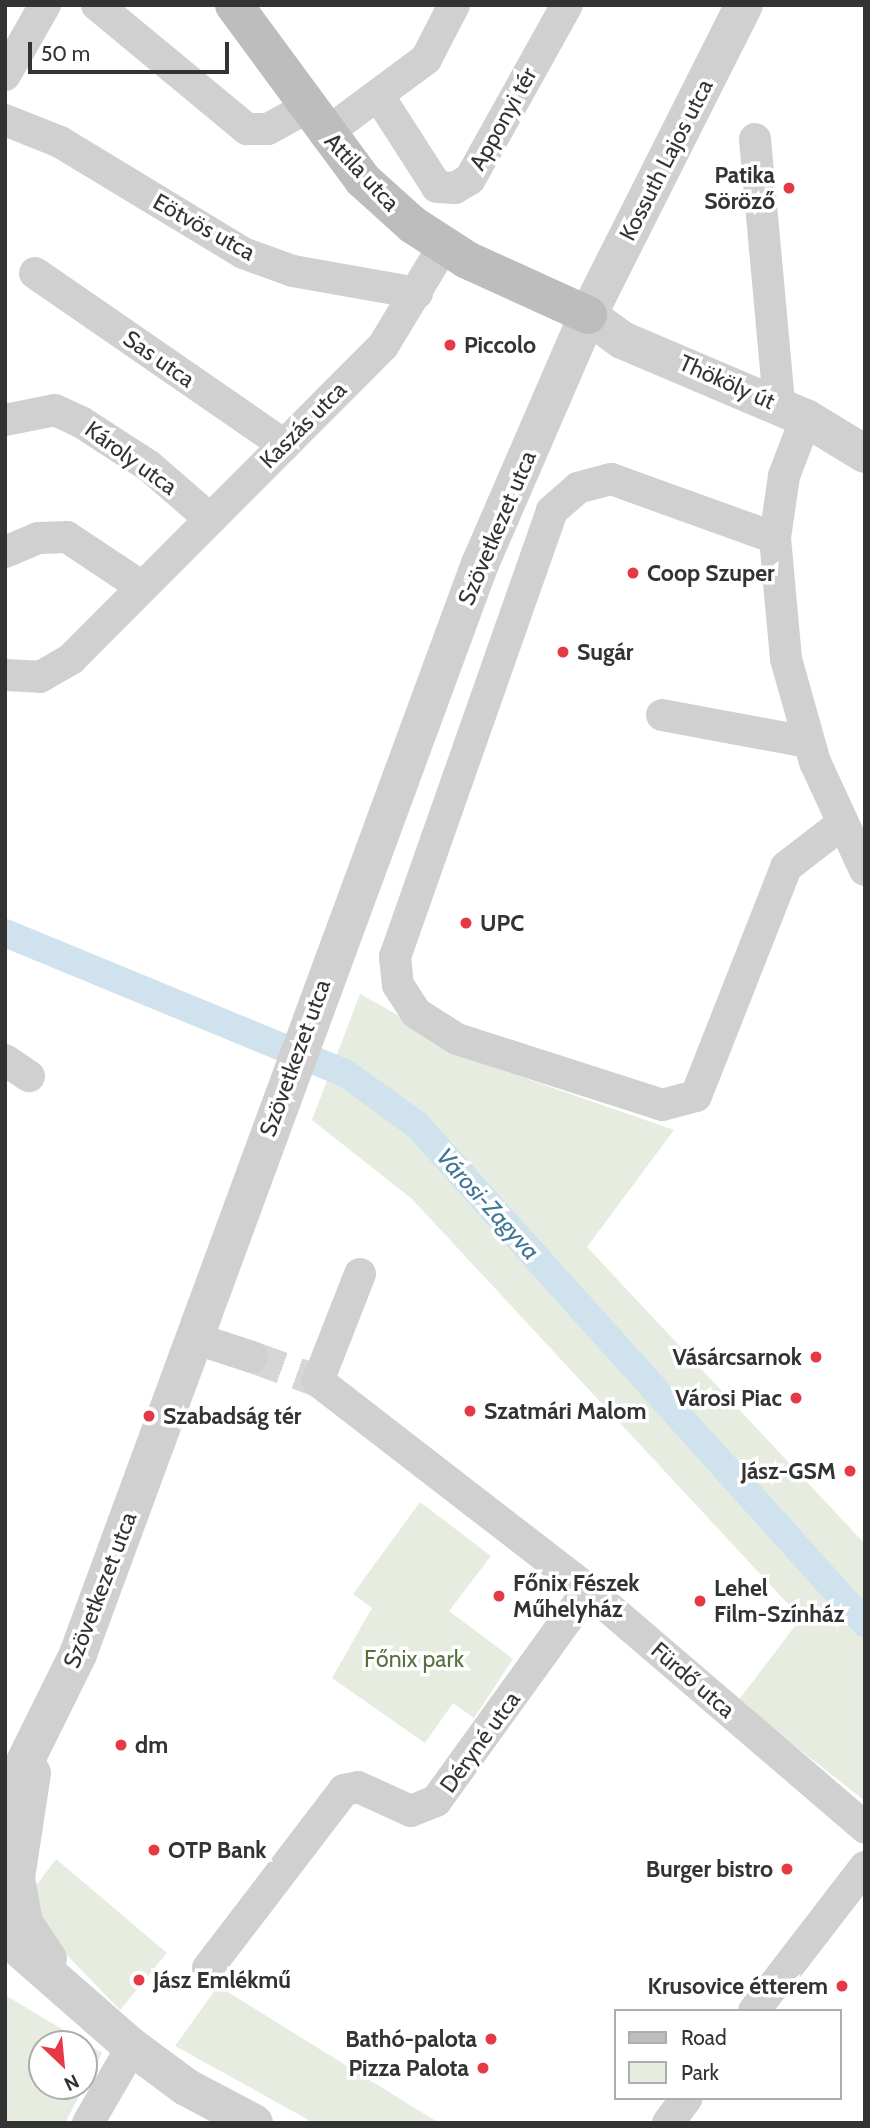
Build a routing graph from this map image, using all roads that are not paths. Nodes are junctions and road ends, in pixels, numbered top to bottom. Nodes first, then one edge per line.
1 (45, 5) edge
2 (97, 5) edge
3 (234, 5) edge
4 (454, 5) edge
5 (567, 5) edge
6 (744, 5) edge
7 (5, 75) edge
8 (377, 95) junction
9 (5, 120) edge
10 (316, 121) junction
11 (755, 139) dead end
12 (443, 247) junction
13 (35, 273) dead end
14 (417, 293) junction
15 (588, 314) junction
16 (792, 411) junction
17 (5, 420) edge
18 (284, 445) junction
19 (865, 454) edge
20 (210, 519) junction
21 (775, 538) junction
22 (5, 552) edge
23 (142, 587) junction
24 (5, 675) edge
25 (662, 715) dead end
26 (808, 742) junction
27 (843, 823) junction
28 (865, 870) edge
29 (360, 1274) dead end
30 (194, 1338) junction
31 (252, 1357) tunnel mouth
32 (588, 1590) junction
33 (38, 1744) junction
34 (5, 1774) edge
35 (5, 1802) edge
36 (865, 1827) edge
37 (865, 1867) edge
38 (5, 1936) edge
39 (5, 1963) edge
40 (208, 1968) dead end
41 (68, 1990) junction
42 (756, 2009) edge
43 (132, 2047) junction
44 (685, 2100) edge
45 (88, 2123) edge
46 (254, 2123) edge
47 (668, 2123) edge

1 - 7 street
2 - 10 street
3 - 10 main road, Attila utca
4 - 8 street
5 - 8 street, Apponyi tér
6 - 15 street, Kossuth Lajos utca
8 - 10 street
9 - 14 street, Eötvös utca
10 - 12 main road, Attila utca
11 - 16 street
12 - 14 street, Kaszás utca
12 - 15 main road, Attila utca
13 - 18 street, Sas utca
14 - 18 street, Kaszás utca
15 - 16 street, Thököly út
15 - 30 street, Szövetkezet utca
16 - 19 street, Thököly út
16 - 21 street
17 - 20 street, Károly utca
18 - 20 street, Kaszás utca
20 - 23 street, Kaszás utca
21 - 26 street
21 - 27 street, Szövetkezet utca
22 - 23 street
23 - 24 street, Kaszás utca
25 - 26 street
26 - 27 street
27 - 28 street
29 - 32 street, Fürdő utca
30 - 31 street
30 - 33 street, Szövetkezet utca
32 - 36 street, Fürdő utca
32 - 40 street, Déryné utca
33 - 34 street
33 - 35 street, Szövetkezet utca
33 - 41 street
37 - 42 street
38 - 41 street
39 - 41 street
41 - 43 street
43 - 45 street
43 - 46 street
44 - 47 street

